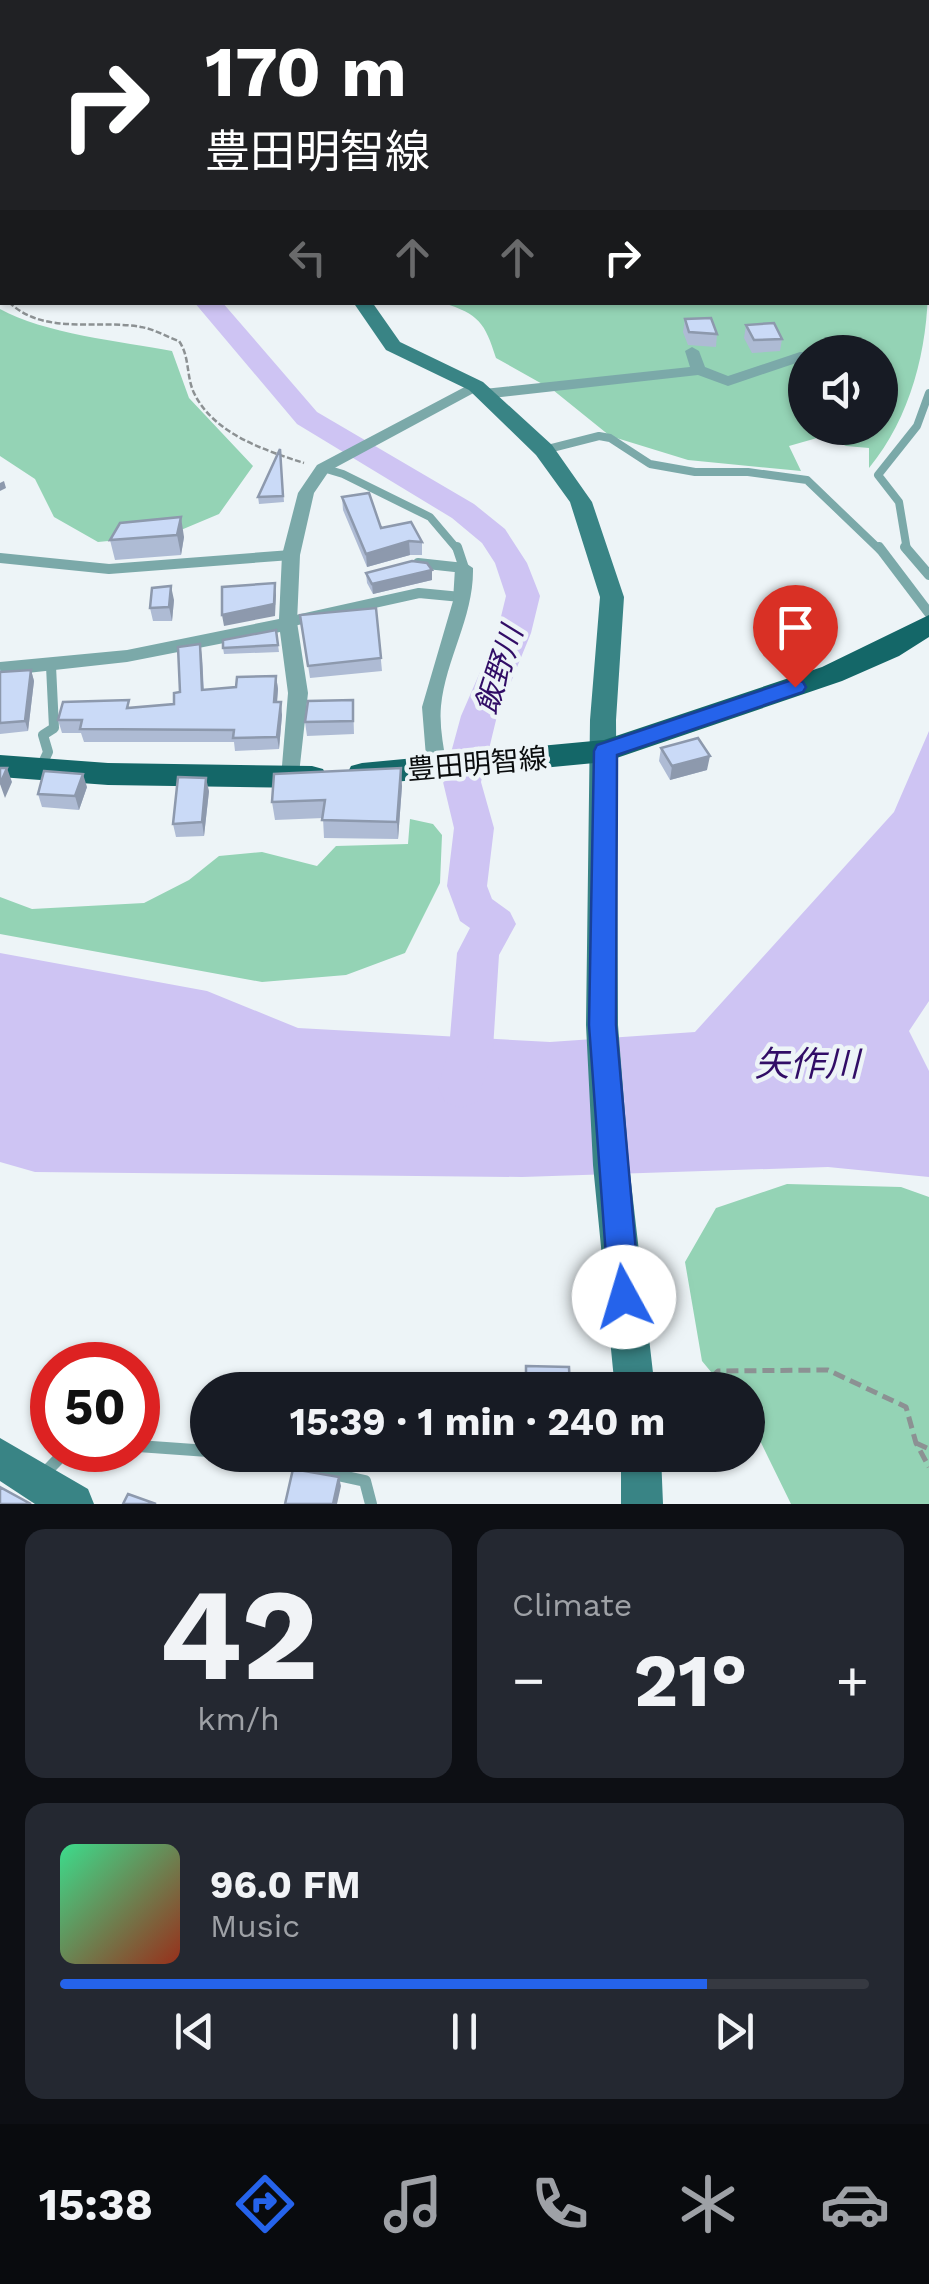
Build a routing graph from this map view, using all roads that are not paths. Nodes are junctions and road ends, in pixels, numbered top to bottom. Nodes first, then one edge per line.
1 (364, 305) edge
2 (692, 351) dead end
3 (788, 360) edge
4 (700, 370) junction
5 (480, 390) junction
6 (929, 393) edge
7 (544, 450) junction
8 (330, 464) junction
9 (291, 555) junction
10 (0, 558) edge
11 (412, 563) edge
12 (464, 568) junction
13 (929, 575) edge
14 (462, 598) junction
15 (929, 613) edge
16 (288, 622) junction
17 (929, 624) edge
18 (51, 666) junction
19 (0, 669) edge
20 (606, 751) junction
21 (0, 766) edge
22 (41, 768) junction
23 (442, 769) junction
24 (291, 778) junction
25 (633, 1372) edge
26 (160, 1448) edge
27 (190, 1450) edge
28 (0, 1458) edge
29 (46, 1472) edge
30 (321, 1472) edge
31 (641, 1472) edge
32 (37, 1481) junction
33 (73, 1504) edge
34 (371, 1504) edge
35 (642, 1504) edge

1 - 5 main road
2 - 4 street
3 - 4 street
4 - 5 street
5 - 7 main road
5 - 8 street
6 - 13 lane
7 - 15 lane
7 - 20 main road
8 - 9 street
8 - 12 lane
9 - 10 lane
9 - 16 street
11 - 12 lane
12 - 14 street
14 - 16 lane
14 - 23 street
16 - 18 street
16 - 24 street
17 - 20 main road, 豊田明智線
18 - 19 street
18 - 22 lane
20 - 23 main road, 豊田明智線
20 - 25 main road
21 - 22 main road, 豊田明智線
22 - 24 main road, 豊田明智線
23 - 24 main road, 豊田明智線
26 - 27 lane
28 - 32 main road
29 - 32 lane
30 - 34 lane
31 - 35 main road
32 - 33 main road

